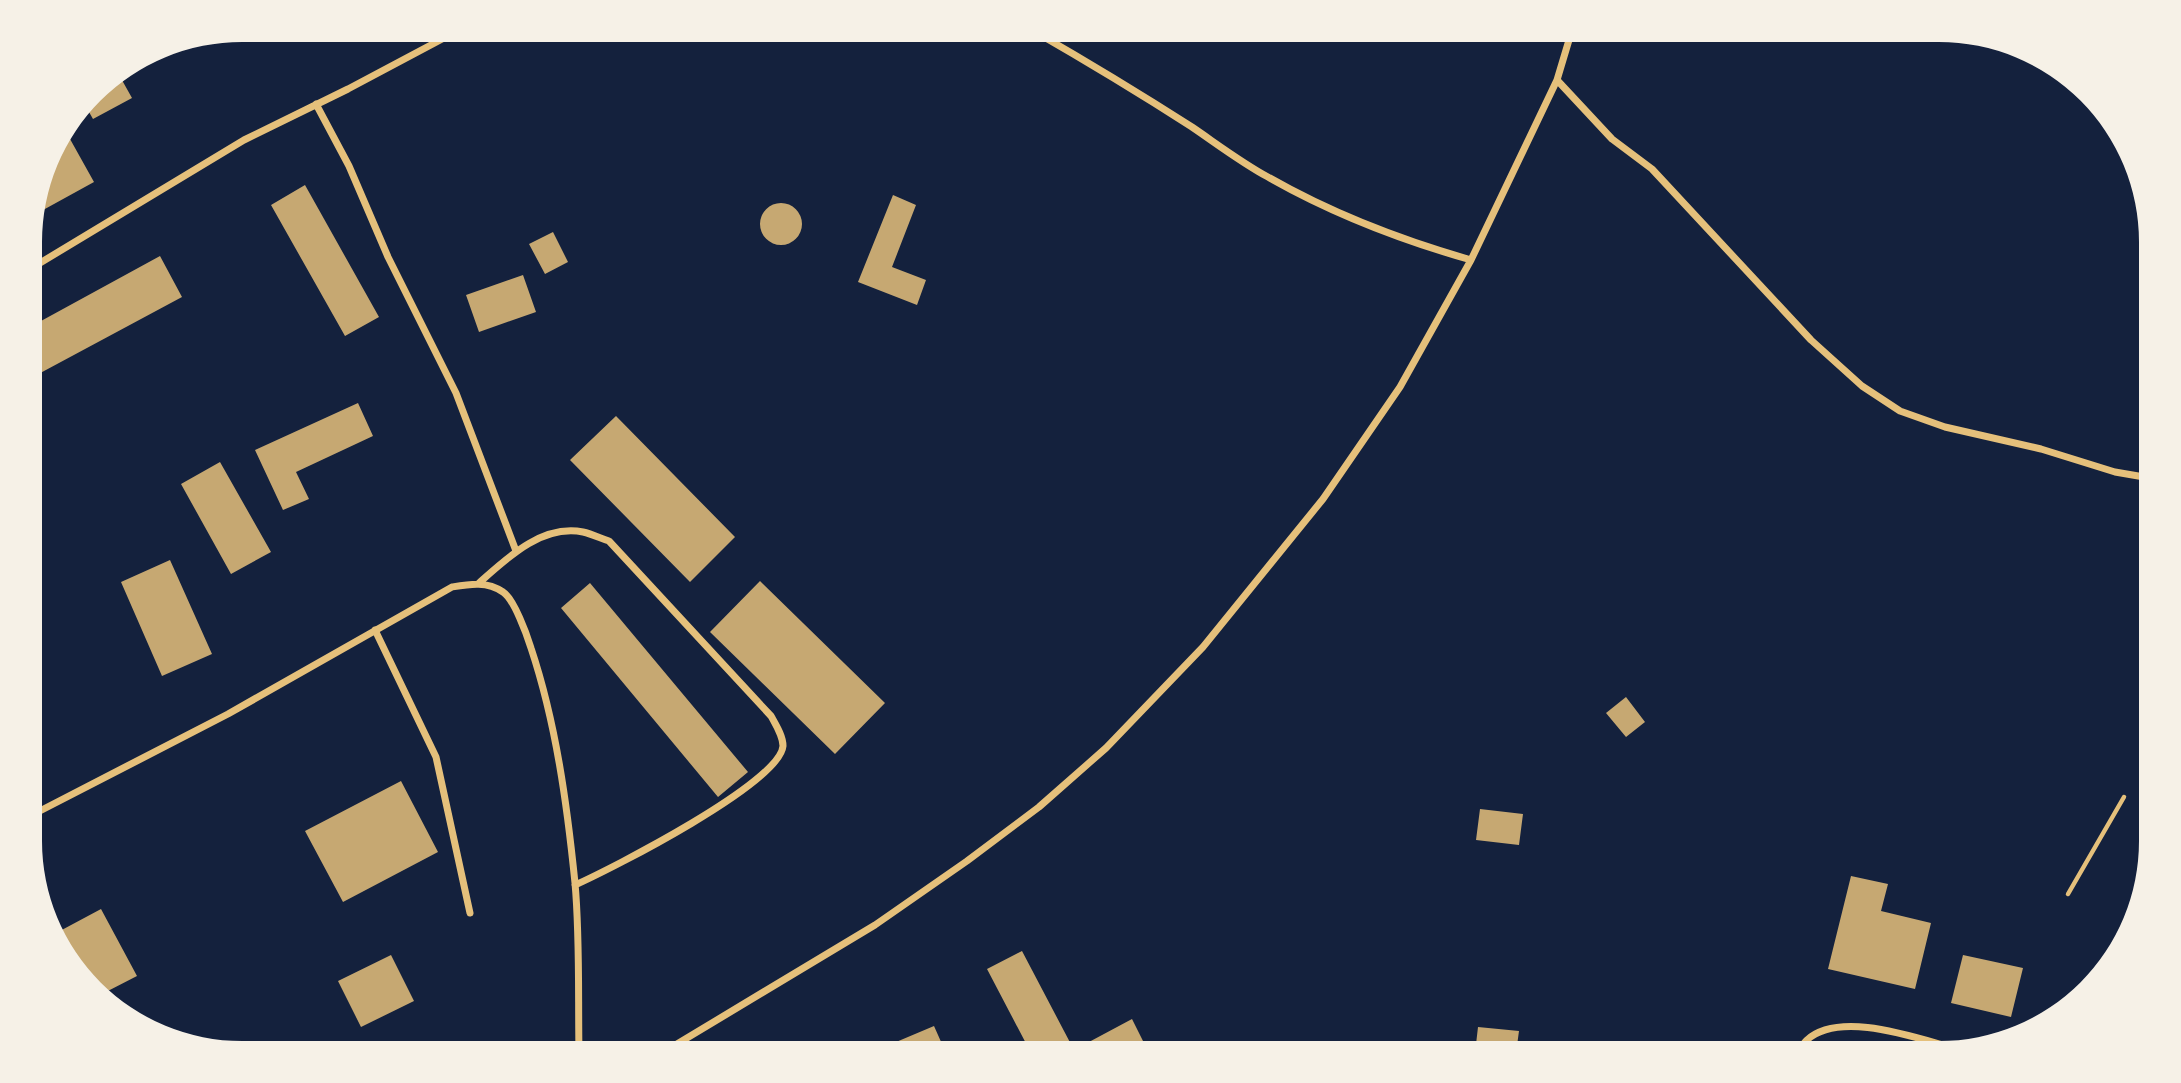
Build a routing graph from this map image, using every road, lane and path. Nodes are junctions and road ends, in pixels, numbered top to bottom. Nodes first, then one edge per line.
1 (436, 42) edge
2 (1053, 42) edge
3 (1568, 42) edge
4 (1557, 80) junction
5 (316, 104) junction
6 (1471, 260) junction
7 (42, 262) edge
8 (2139, 476) edge
9 (516, 551) junction
10 (479, 583) junction
11 (375, 630) junction
12 (2124, 797) dead end
13 (42, 810) edge
14 (575, 885) junction
15 (2067, 894) dead end
16 (470, 913) dead end
17 (579, 1041) edge
18 (682, 1041) edge
19 (1807, 1041) edge
20 (1925, 1041) edge

1 - 5 street
2 - 6 street
3 - 4 street
4 - 6 street
4 - 8 street
5 - 7 street
5 - 9 street
6 - 18 street
9 - 10 street
9 - 14 street
10 - 11 street
10 - 14 street
11 - 13 street
11 - 16 street
12 - 15 path
14 - 17 street
19 - 20 street

